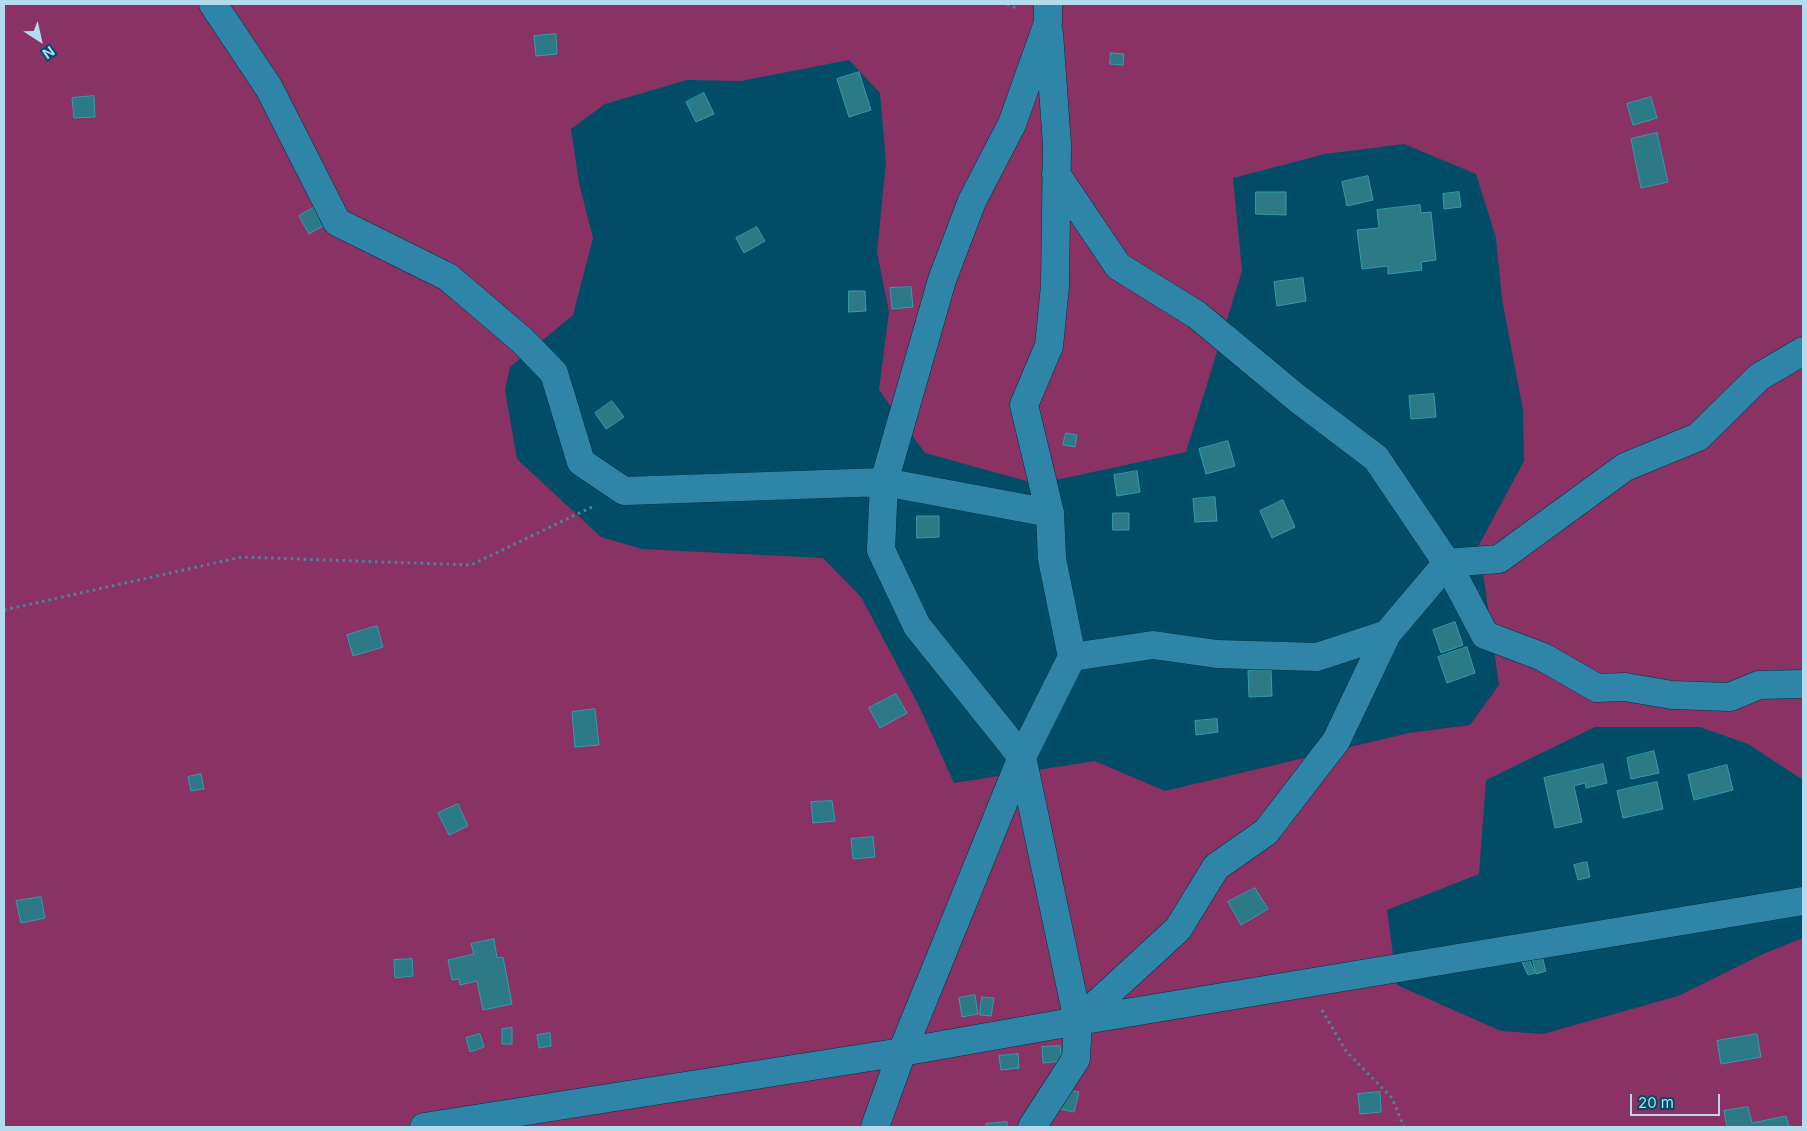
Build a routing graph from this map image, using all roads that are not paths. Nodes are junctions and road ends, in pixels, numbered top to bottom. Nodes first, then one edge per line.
1 (213, 4) edge
2 (1048, 13) edge
3 (1056, 174) junction
4 (1803, 351) edge
5 (884, 482) junction
6 (1050, 513) junction
7 (1447, 563) junction
8 (1387, 634) junction
9 (1072, 657) junction
10 (1803, 684) edge
11 (1022, 757) junction
12 (1803, 902) edge
13 (1078, 1020) junction
14 (902, 1052) junction
15 (424, 1127) edge
16 (875, 1127) edge
17 (1032, 1127) edge

1 - 5 street
2 - 3 street
2 - 5 street
3 - 6 street
3 - 7 street
4 - 7 street
5 - 6 street
5 - 11 street
6 - 9 street
7 - 8 street
7 - 10 street
8 - 9 street
8 - 13 street
9 - 11 street
11 - 13 street
11 - 14 street
12 - 13 street
13 - 14 street
13 - 17 street
14 - 15 street
14 - 16 street

